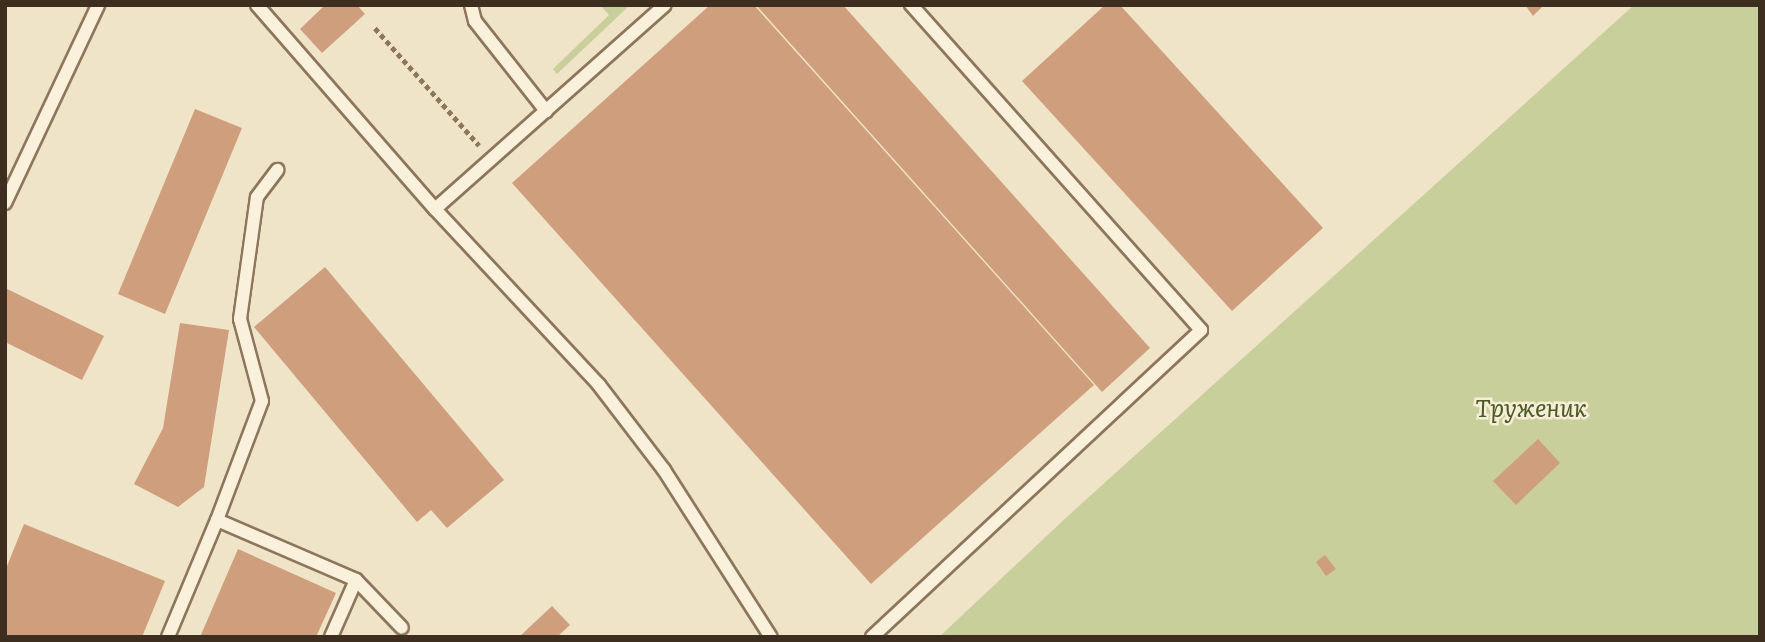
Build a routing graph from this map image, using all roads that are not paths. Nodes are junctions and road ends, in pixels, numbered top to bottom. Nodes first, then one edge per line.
1 (98, 5) edge
2 (257, 5) edge
3 (471, 5) edge
4 (665, 5) edge
5 (911, 5) edge
6 (546, 111) junction
7 (277, 170) dead end
8 (5, 204) edge
9 (435, 209) junction
10 (217, 520) junction
11 (356, 580) junction
12 (402, 628) dead end
13 (168, 637) edge
14 (331, 637) edge
15 (771, 637) edge
16 (872, 637) edge

1 - 8 lane
2 - 9 lane
3 - 6 lane
4 - 6 lane
5 - 16 lane
6 - 9 lane
7 - 10 lane
9 - 15 lane
10 - 11 lane
10 - 13 lane
11 - 12 lane
11 - 14 lane

